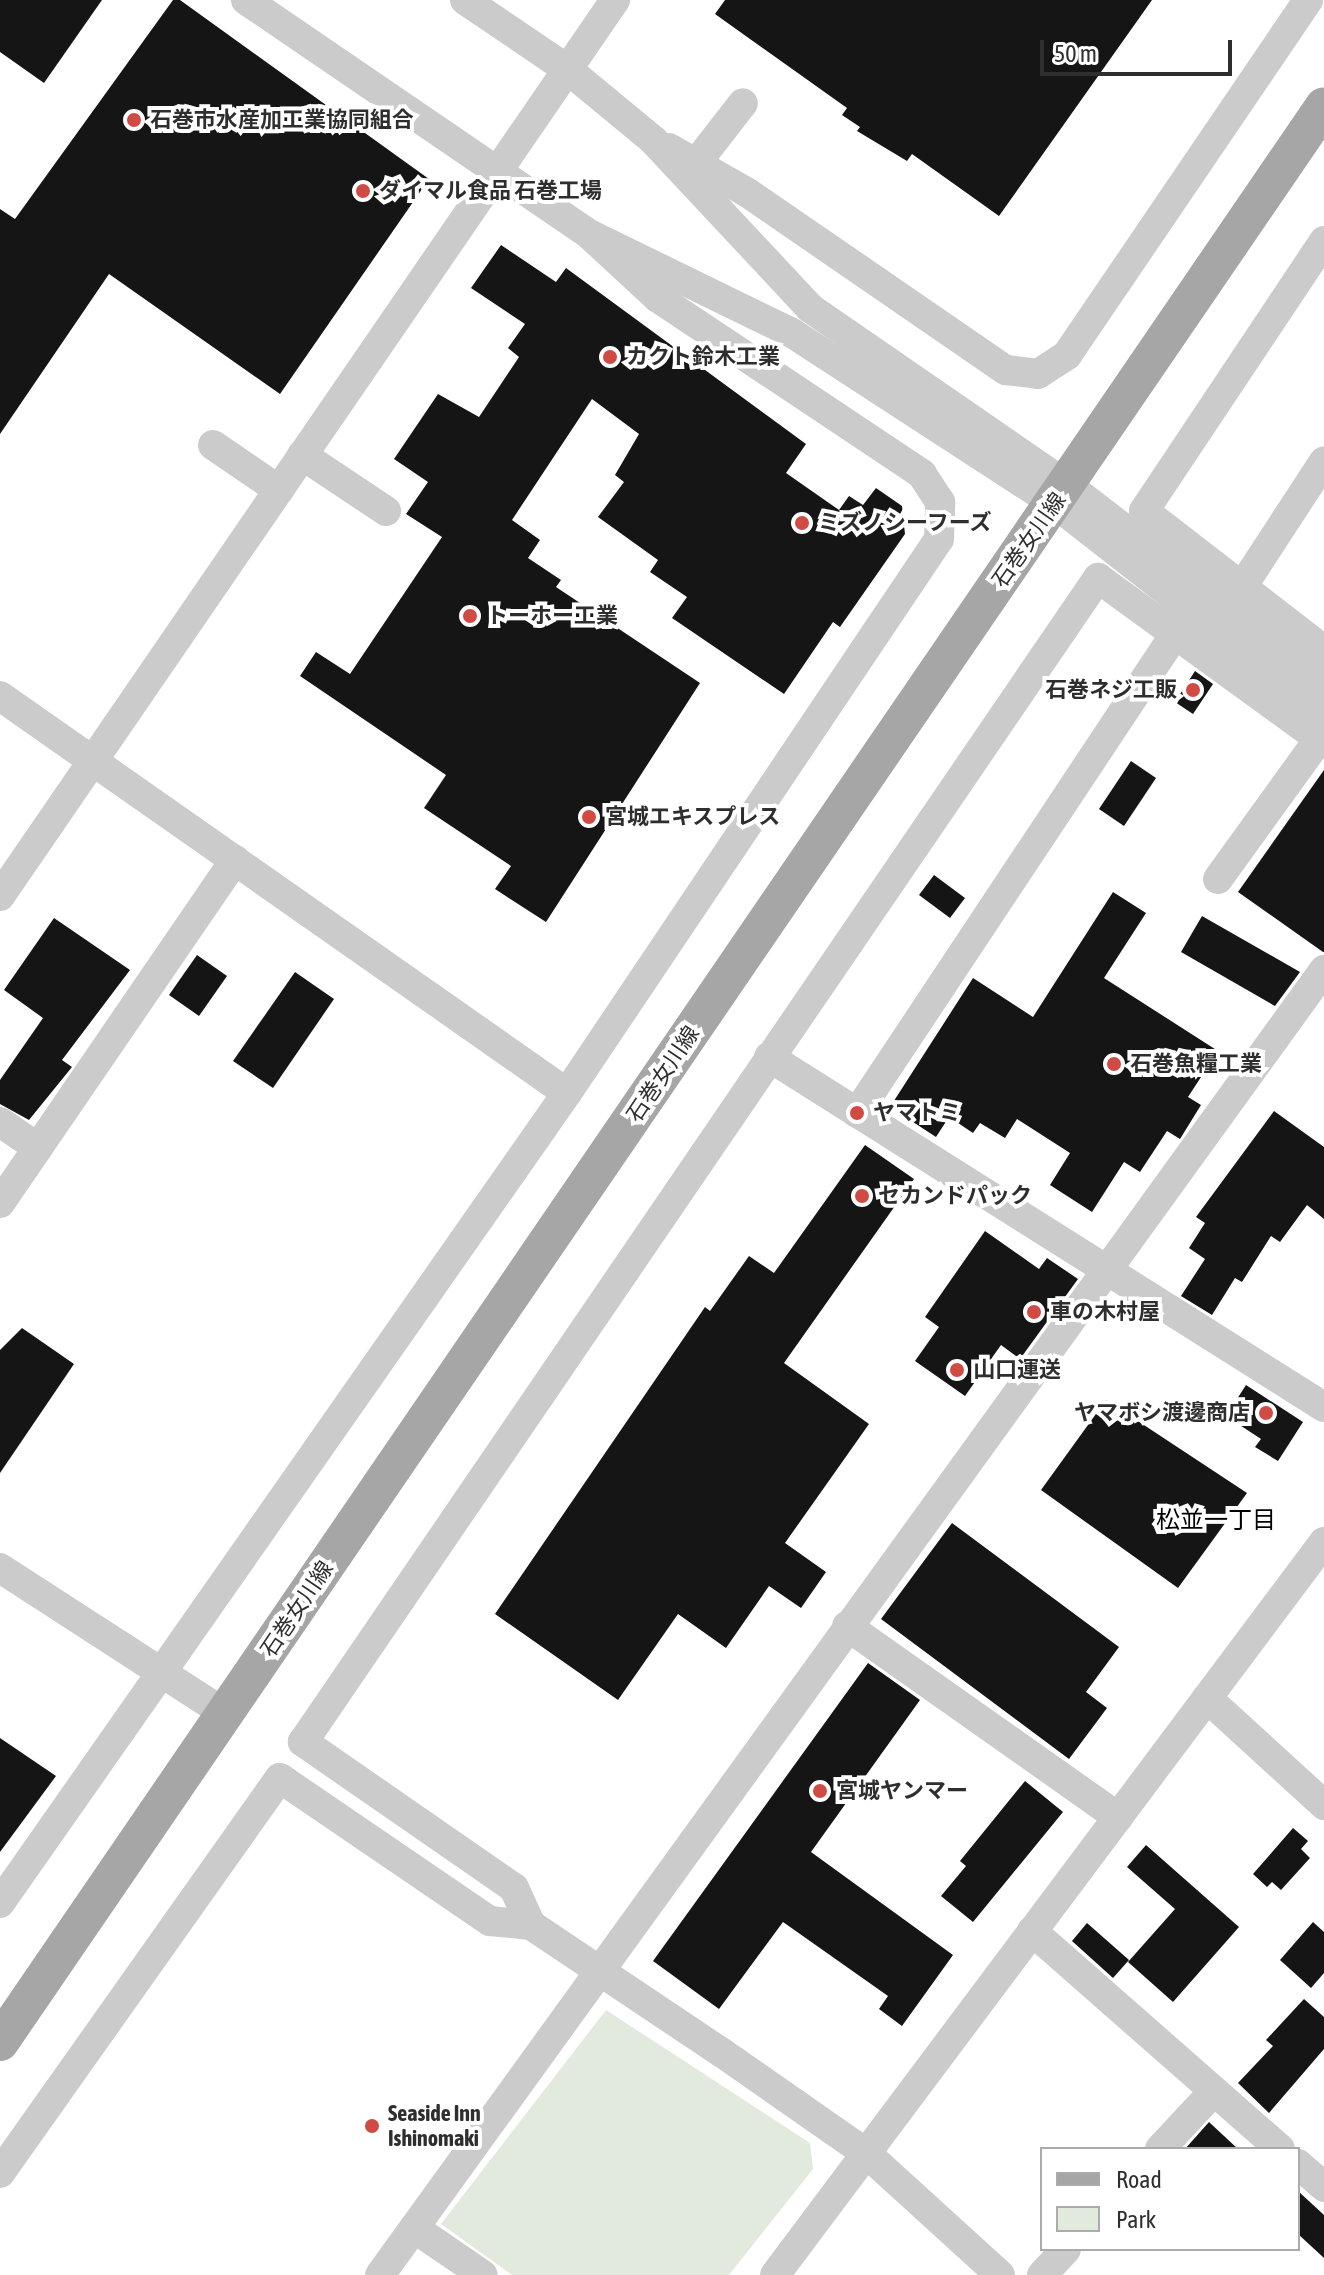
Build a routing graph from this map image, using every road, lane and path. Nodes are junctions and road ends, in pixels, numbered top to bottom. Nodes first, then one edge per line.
1 (246, 0) edge
2 (465, 0) edge
3 (615, 0) edge
4 (1308, 0) edge
5 (567, 69) junction
6 (743, 103) dead end
7 (1324, 106) edge
8 (653, 140) junction
9 (698, 161) junction
10 (496, 173) junction
11 (589, 234) junction
12 (1324, 241) edge
13 (213, 445) dead end
14 (302, 455) junction
15 (1324, 461) edge
16 (279, 490) junction
17 (1060, 494) junction
18 (386, 511) dead end
19 (1242, 587) junction
20 (1175, 634) junction
21 (1324, 650) edge
22 (1324, 682) edge
23 (0, 696) edge
24 (1322, 732) edge
25 (93, 761) junction
26 (235, 860) junction
27 (1218, 879) dead end
28 (0, 896) edge
29 (1324, 970) edge
30 (769, 1057) junction
31 (567, 1093) junction
32 (857, 1113) junction
33 (0, 1122) edge
34 (38, 1148) junction
35 (0, 1203) edge
36 (1105, 1268) junction
37 (1324, 1407) edge
38 (1324, 1542) edge
39 (0, 1568) edge
40 (847, 1626) junction
41 (163, 1673) junction
42 (1207, 1698) junction
43 (226, 1714) junction
44 (1324, 1805) edge
45 (1118, 1817) junction
46 (0, 1903) edge
47 (531, 1925) junction
48 (1032, 1931) junction
49 (600, 1970) junction
50 (0, 2042) edge
51 (1214, 2091) junction
52 (1162, 2147) edge
53 (1278, 2147) edge
54 (866, 2153) junction
55 (1300, 2166) edge
56 (0, 2173) edge
57 (1324, 2187) edge
58 (414, 2228) junction
59 (1064, 2251) edge
60 (380, 2275) edge
61 (483, 2275) edge
62 (775, 2275) edge
63 (1000, 2275) edge
64 (1042, 2275) edge

1 - 10 street
2 - 5 street
3 - 5 street
4 - 9 street
5 - 8 street
5 - 10 street
6 - 9 street
7 - 17 main road, 石巻女川線
8 - 9 street
8 - 17 street
10 - 11 street
10 - 14 street
11 - 17 street
11 - 31 street
12 - 19 street
13 - 16 street
14 - 16 street
14 - 18 street
15 - 19 street
16 - 25 street
17 - 22 street
17 - 24 street
17 - 43 main road, 石巻女川線
19 - 21 street
20 - 24 street
20 - 30 street
20 - 32 street
23 - 25 street
24 - 27 street
25 - 26 street
25 - 28 street
26 - 31 street
26 - 34 street
29 - 36 street
30 - 32 street
30 - 47 street
31 - 41 street
32 - 36 street
33 - 34 street
34 - 35 street
36 - 37 street
36 - 40 street
38 - 42 street
39 - 41 street
40 - 45 street
40 - 49 street
41 - 43 street
41 - 46 street
42 - 44 street
42 - 45 street
43 - 50 main road, 石巻女川線
45 - 48 street
47 - 49 street
47 - 56 street
48 - 51 street
48 - 54 street
49 - 54 street
49 - 58 street
51 - 52 street
51 - 53 street
54 - 62 street
54 - 63 street
55 - 57 street
58 - 60 street
58 - 61 street
59 - 64 street

